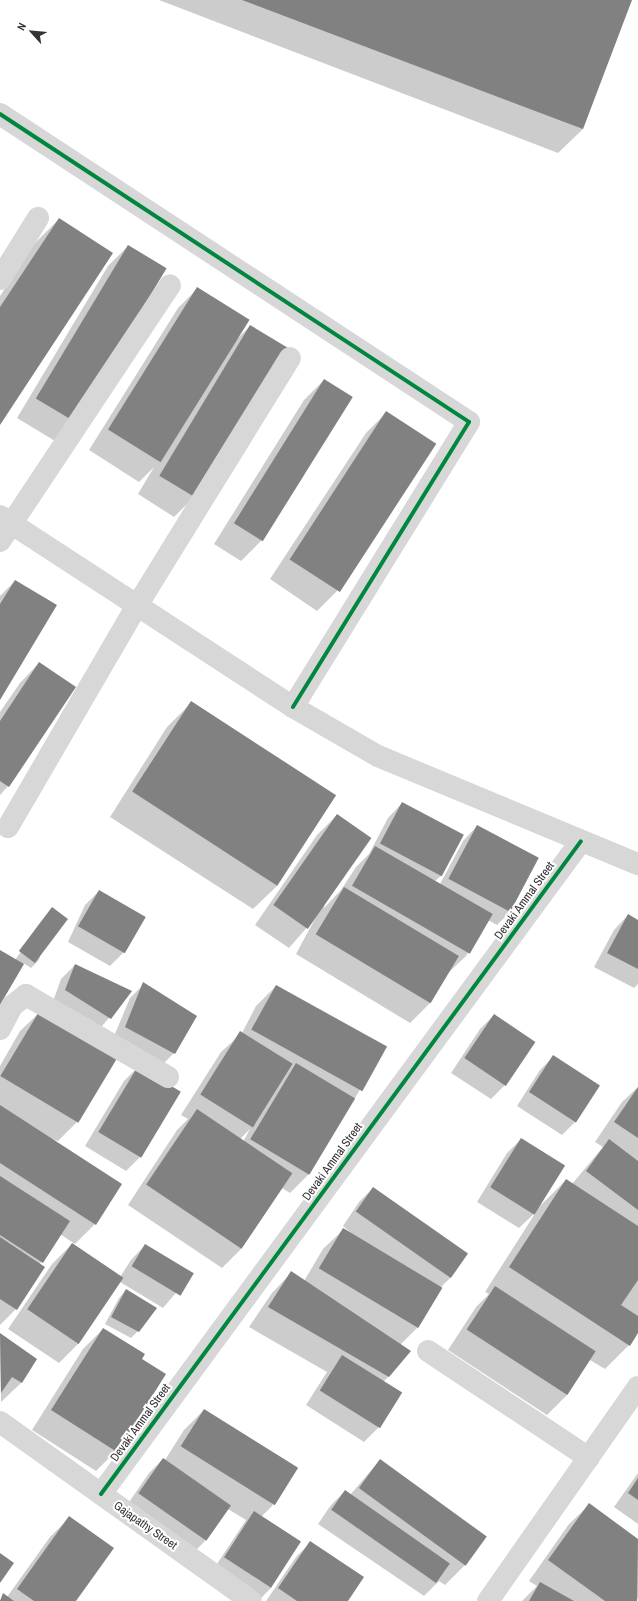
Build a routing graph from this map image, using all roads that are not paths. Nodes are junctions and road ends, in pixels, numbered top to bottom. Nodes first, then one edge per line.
1 (0, 114) edge
2 (38, 218) dead end
3 (0, 279) edge
4 (170, 285) dead end
5 (290, 358) dead end
6 (4, 527) edge
7 (138, 604) junction
8 (293, 707) junction
9 (8, 827) dead end
10 (581, 841) junction
11 (638, 864) edge
12 (0, 1029) edge
13 (168, 1077) dead end
14 (428, 1351) dead end
15 (638, 1387) edge
16 (0, 1422) edge
17 (588, 1458) junction
18 (101, 1494) junction
19 (251, 1601) edge
20 (488, 1601) edge

1 - 8 street
2 - 3 street
4 - 6 street
5 - 7 street
6 - 7 street
7 - 8 street
7 - 9 street
8 - 10 street
10 - 11 street
10 - 18 street, Devaki Ammal Street
12 - 13 street
14 - 17 street
15 - 17 street
16 - 18 street, Gajapathy Street
17 - 20 street
18 - 19 street, Gajapathy Street

